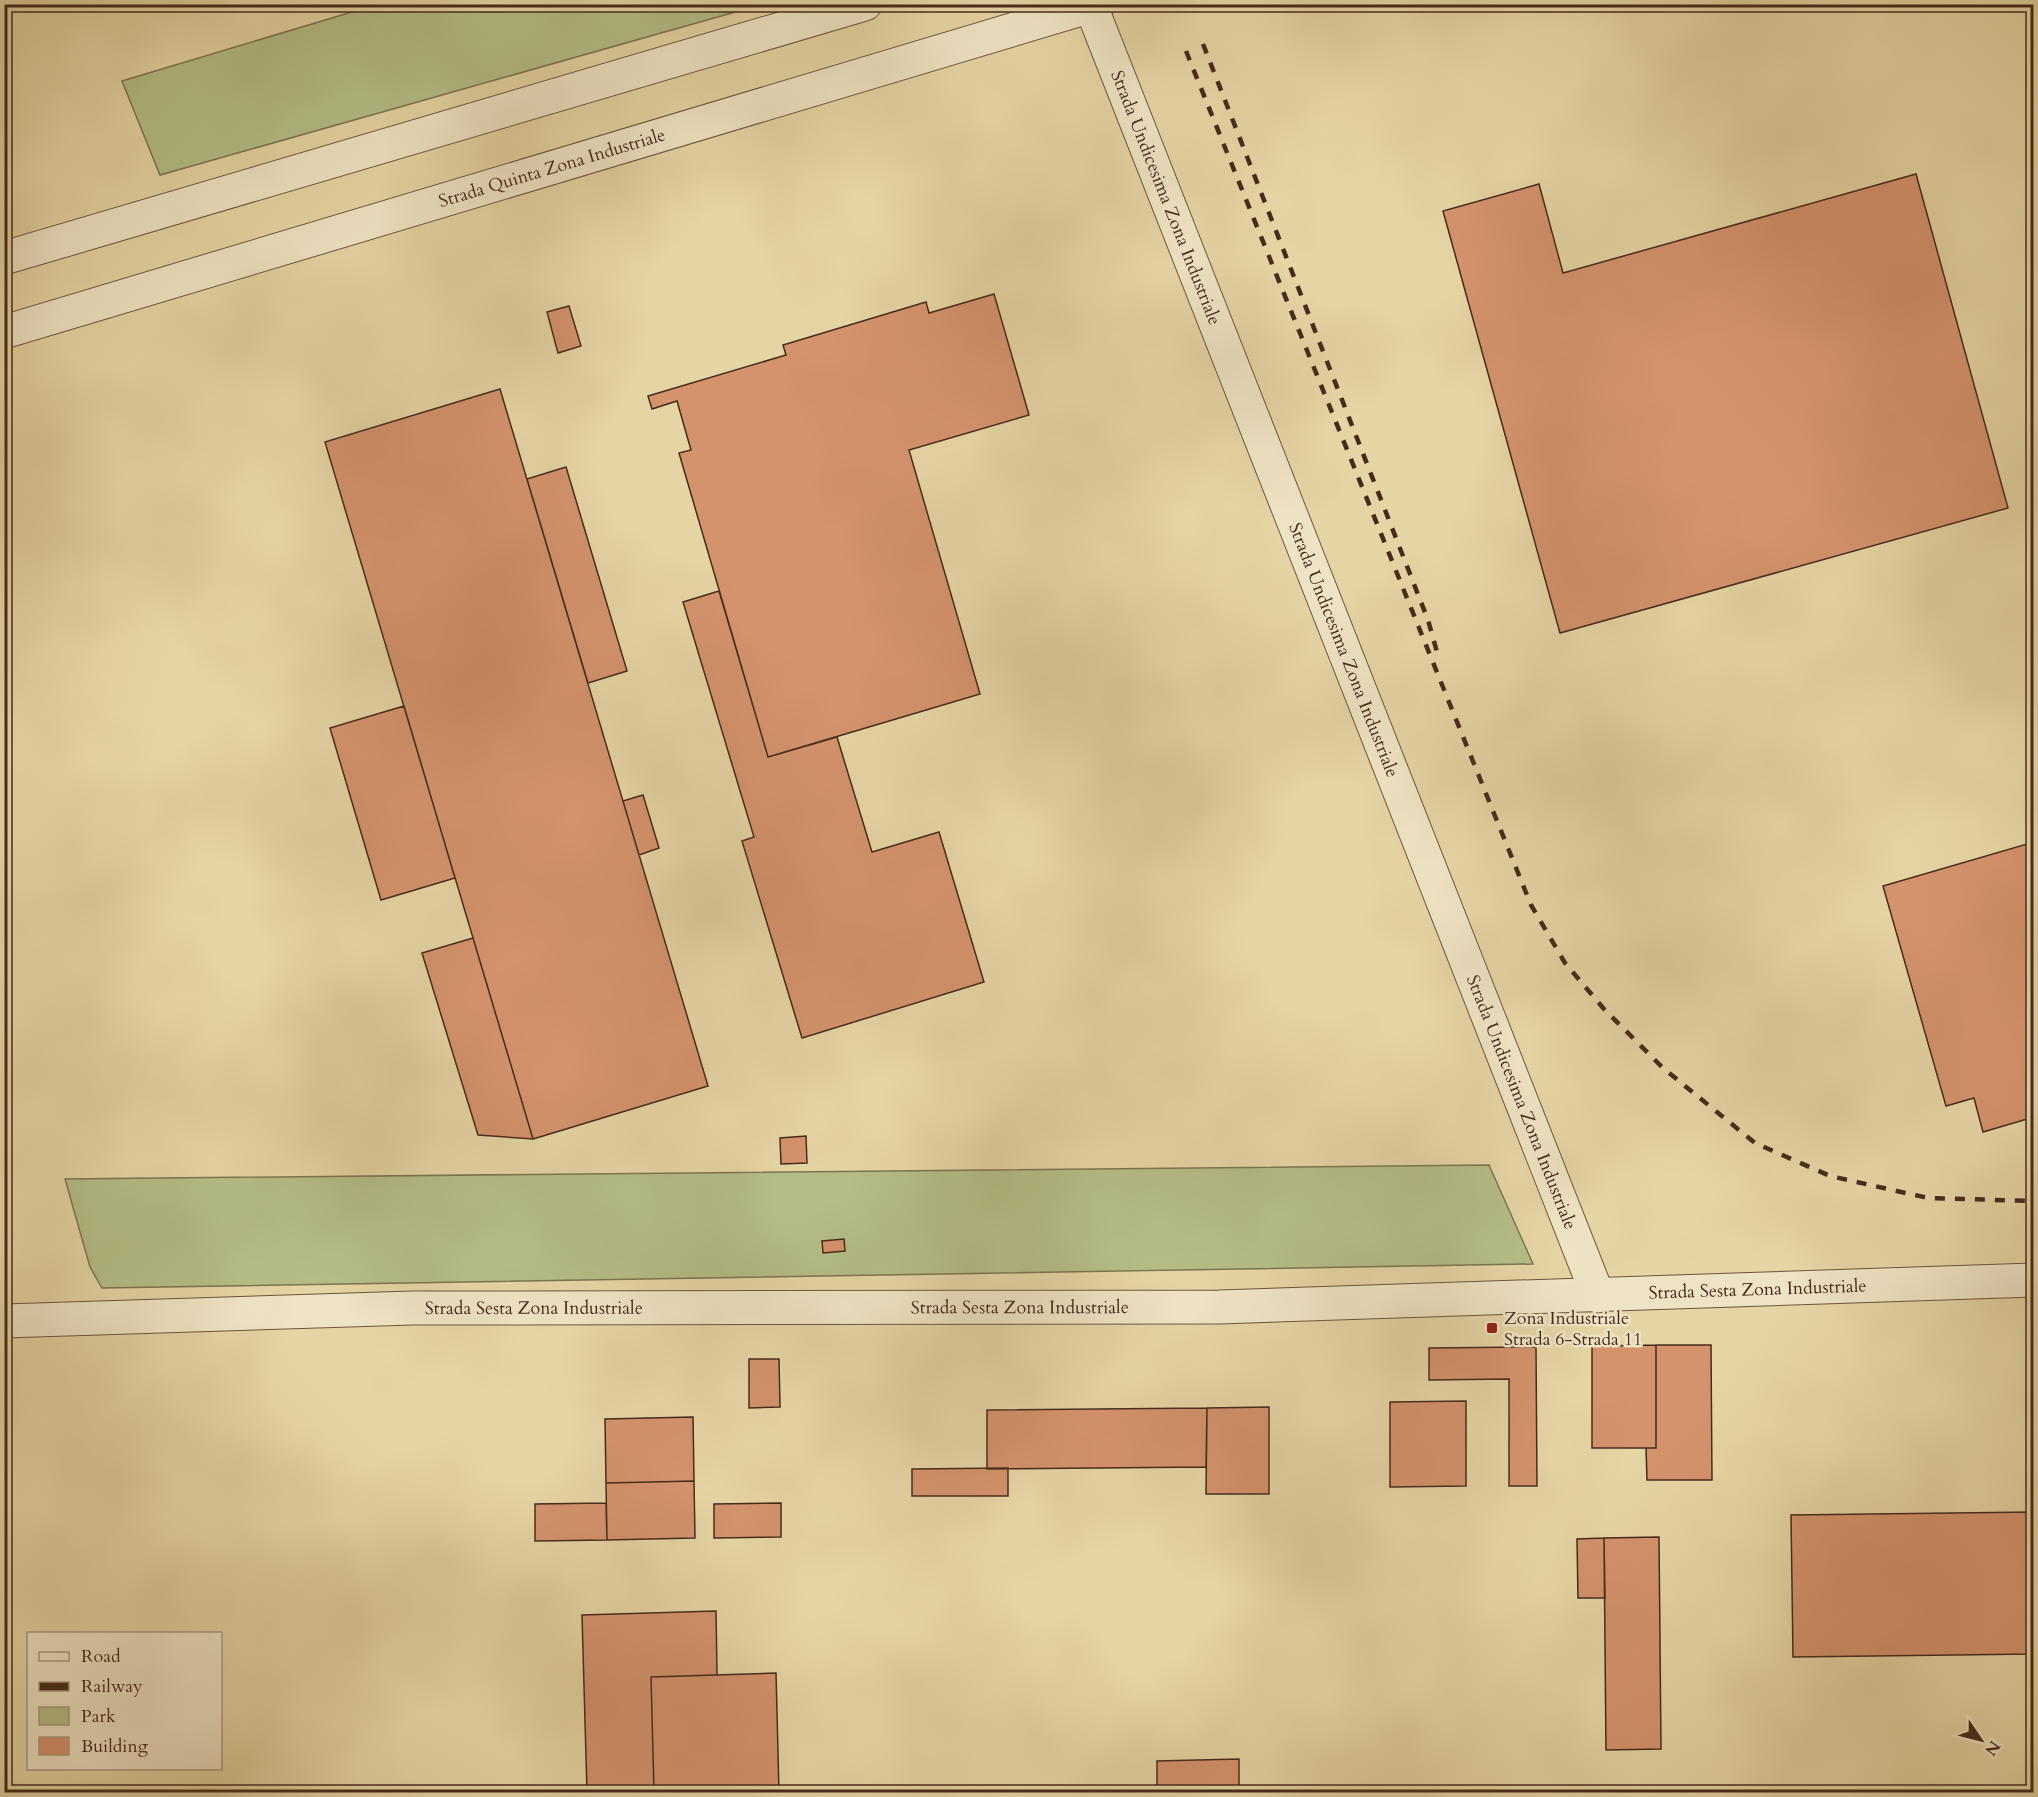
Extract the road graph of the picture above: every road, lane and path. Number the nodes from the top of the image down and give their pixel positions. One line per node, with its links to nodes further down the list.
1 (865, 4): 3 (street)
2 (1093, 5): 4 (street, Strada Quinta Zona Industriale); 6 (street, Strada Undicesima Zona Industriale)
3 (4, 258)
4 (4, 332)
5 (2034, 1280): 6 (street, Strada Sesta Zona Industriale)
6 (1598, 1296): 7 (street, Strada Sesta Zona Industriale)
7 (4, 1321)

